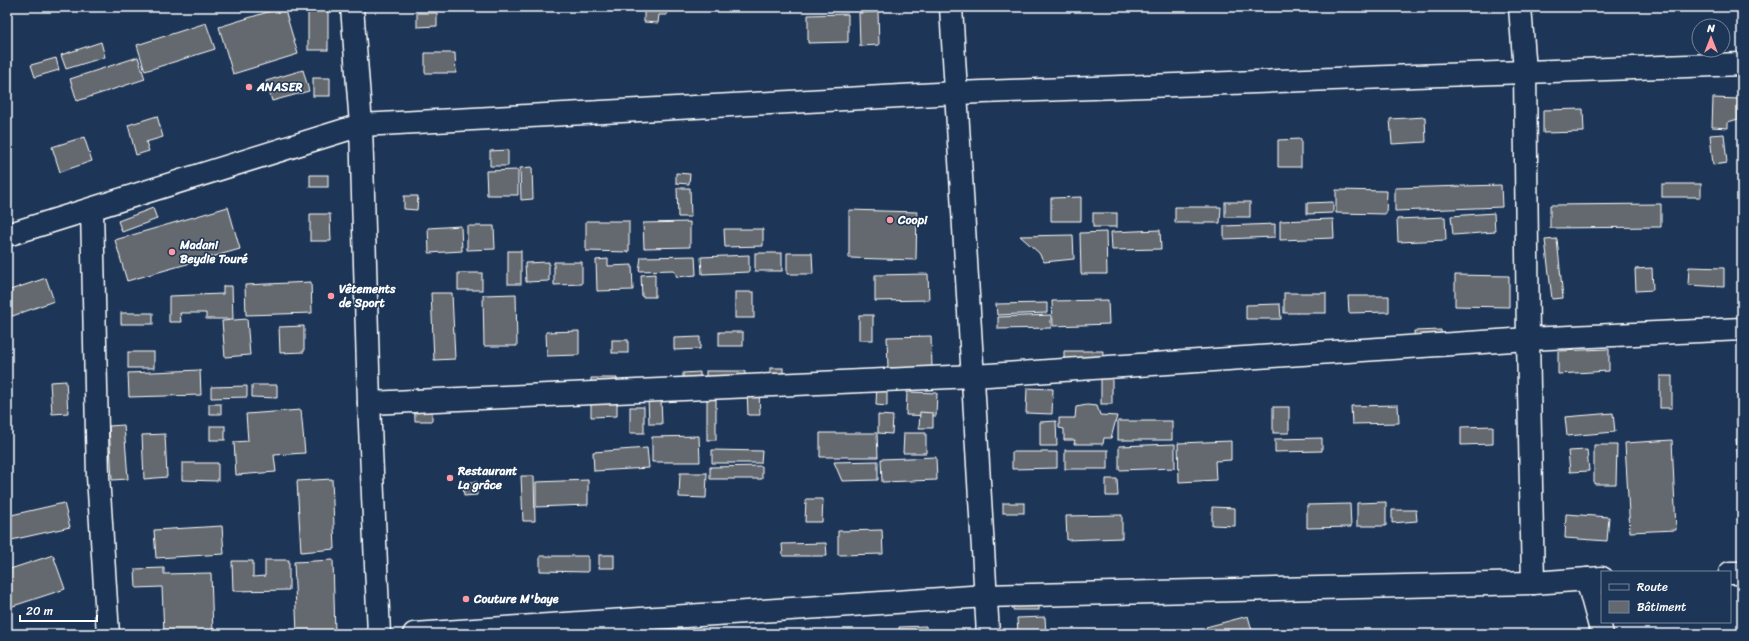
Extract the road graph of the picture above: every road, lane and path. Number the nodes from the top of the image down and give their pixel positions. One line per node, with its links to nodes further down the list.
1 (352, 7): 7 (street)
2 (951, 7): 6 (street)
3 (1520, 7): 5 (street)
4 (1742, 64): 5 (street)
5 (1525, 71): 6 (street); 11 (street)
6 (956, 93): 7 (street); 12 (street)
7 (361, 125): 8 (street); 13 (street)
8 (92, 209): 9 (street); 19 (street)
9 (9, 229)
10 (1742, 330): 11 (street)
11 (1528, 339): 12 (street); 17 (street)
12 (973, 376): 13 (street); 18 (street)
13 (369, 403): 20 (street)
14 (1731, 573): 15 (street)
15 (1742, 573)
16 (1594, 578): 17 (street); 23 (street)
17 (1534, 583): 18 (street)
18 (986, 596): 21 (street); 22 (street)
19 (108, 634)
20 (379, 634)
21 (414, 634)
22 (988, 634)
23 (1602, 634)

